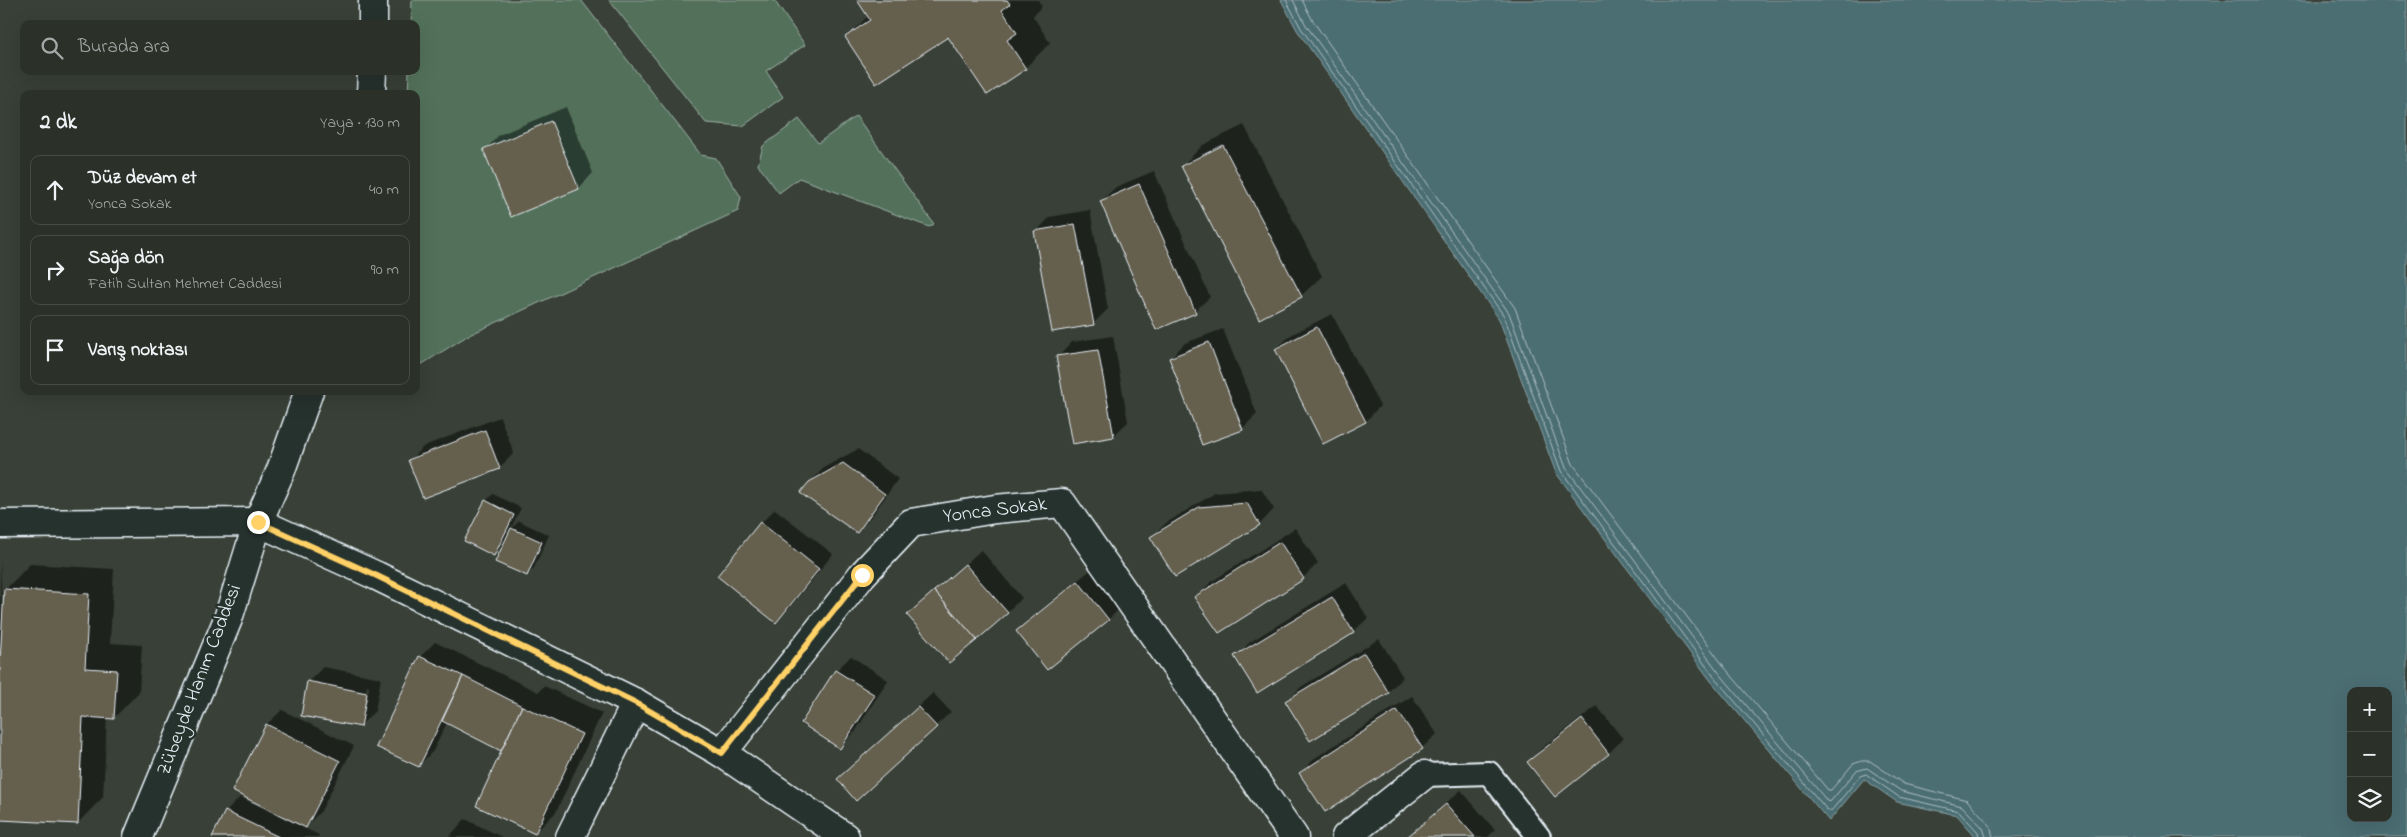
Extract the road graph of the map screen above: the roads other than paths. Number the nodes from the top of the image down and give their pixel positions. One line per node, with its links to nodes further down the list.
1 (373, 0): 2 (street)
2 (373, 20)
3 (372, 75): 4 (street)
4 (371, 90)
5 (308, 395): 6 (street, Zübeyde Hanım Caddesi)
6 (258, 522): 7 (street); 8 (street); 11 (street, Zübeyde Hanım Caddesi)
7 (0, 524)
8 (636, 703): 9 (street); 12 (street)
9 (722, 753): 13 (street); 14 (street, Yonca Sokak)
10 (1424, 775): 15 (street); 16 (lane)
11 (138, 837)
12 (570, 837)
13 (845, 837)
14 (1294, 837)
15 (1346, 837)
16 (1539, 837)

